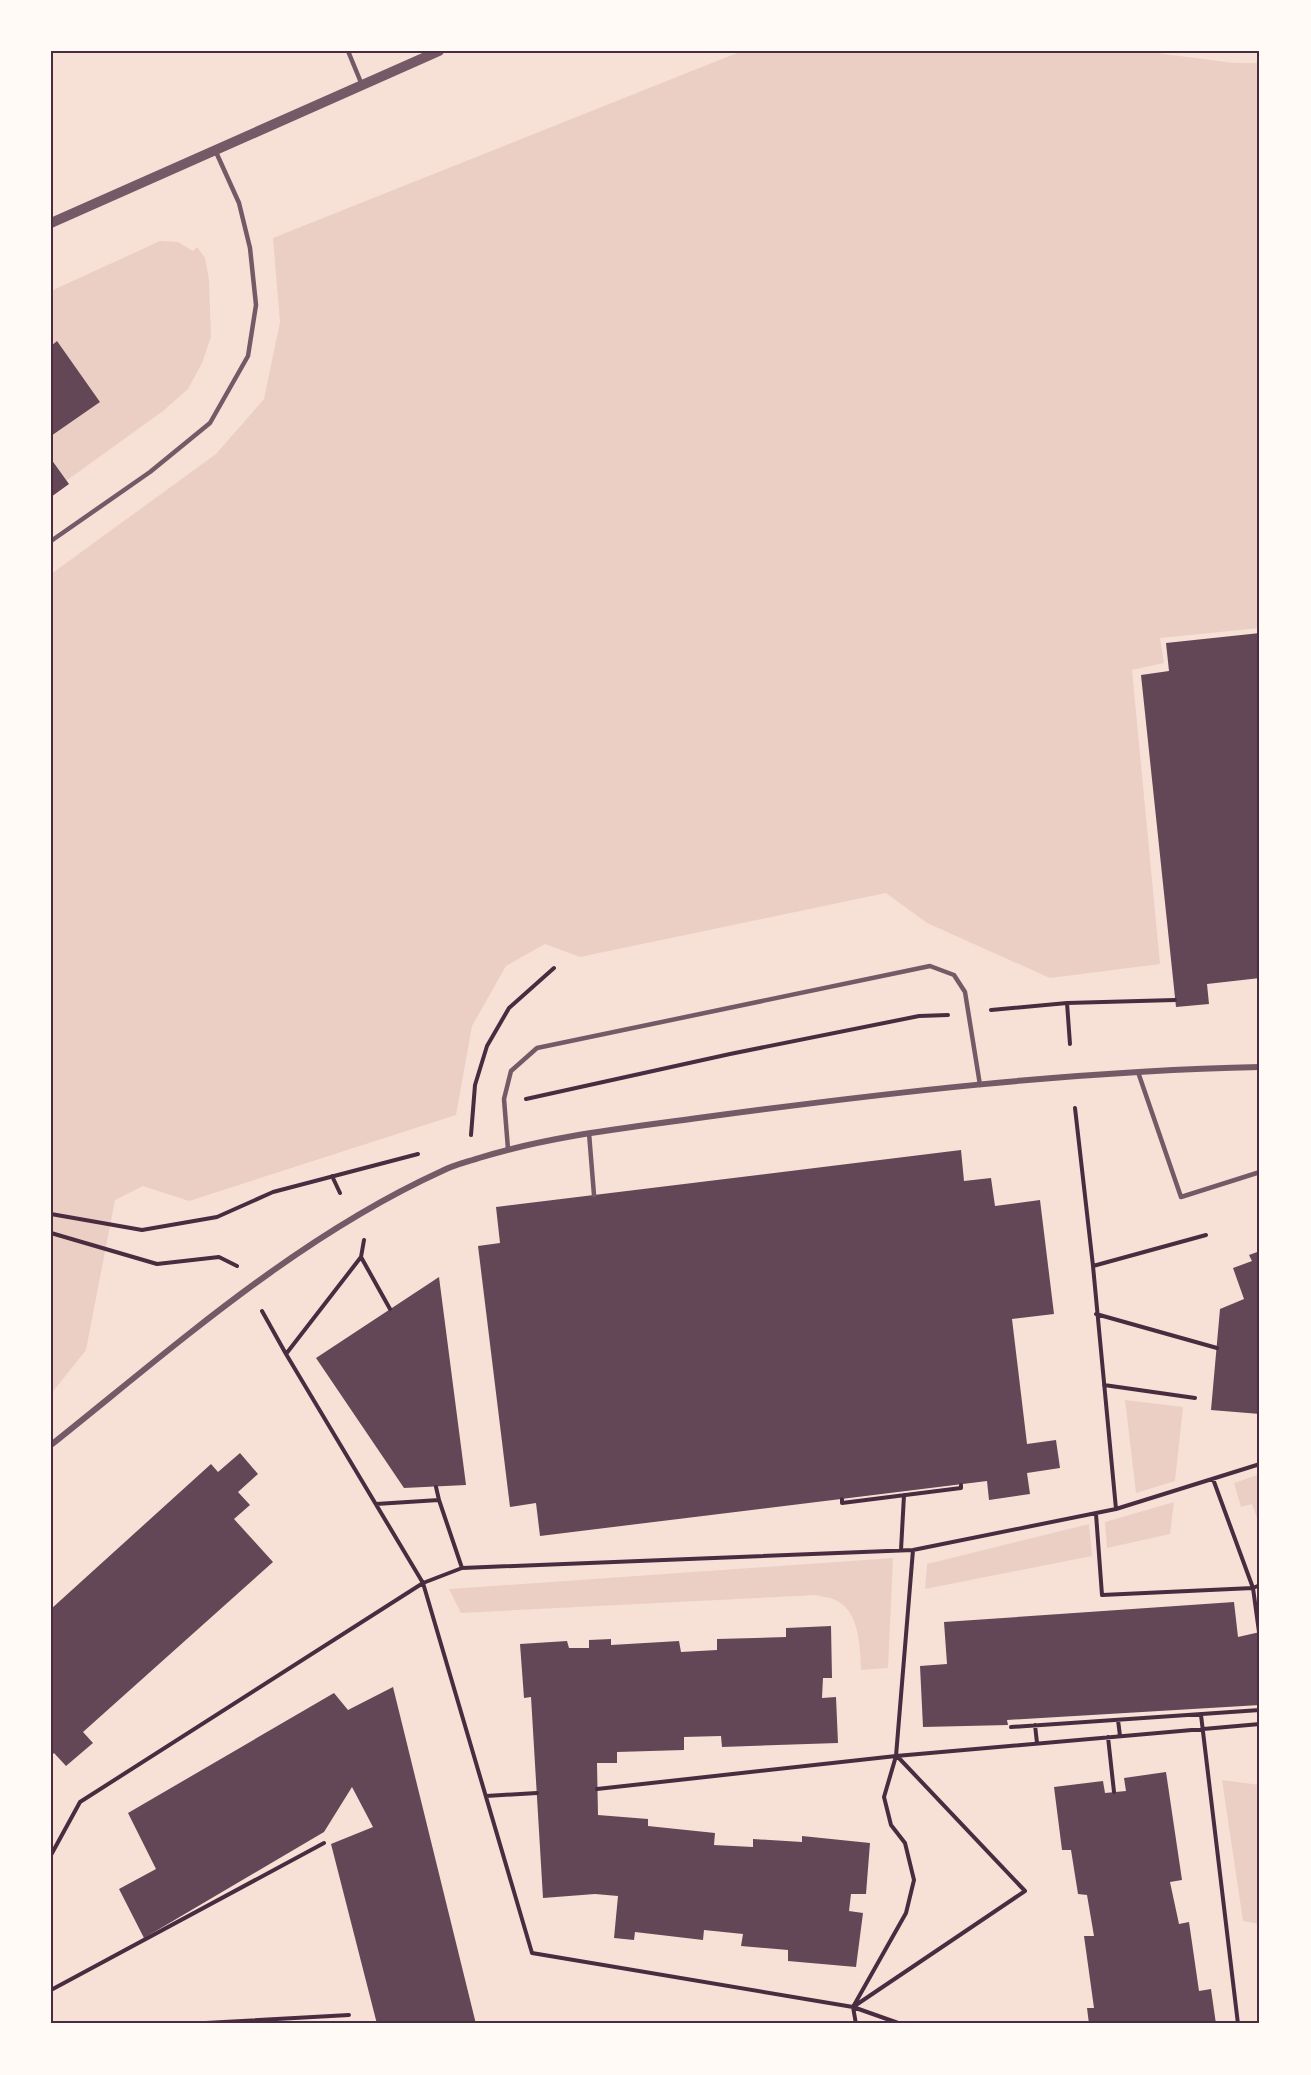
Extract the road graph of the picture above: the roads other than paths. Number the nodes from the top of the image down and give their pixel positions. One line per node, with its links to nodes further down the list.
1 (348, 51): 3 (lane)
2 (439, 51): 3 (street)
3 (362, 85): 4 (street)
4 (216, 151): 5 (street); 6 (lane)
5 (51, 223)
6 (51, 541)
7 (1260, 1066): 8 (street)
8 (1138, 1072): 9 (street); 12 (lane)
9 (980, 1085): 10 (street); 11 (lane)
10 (589, 1133): 11 (street); 13 (lane)
11 (508, 1149): 14 (street)
12 (1260, 1172)
13 (594, 1195)
14 (51, 1445)

